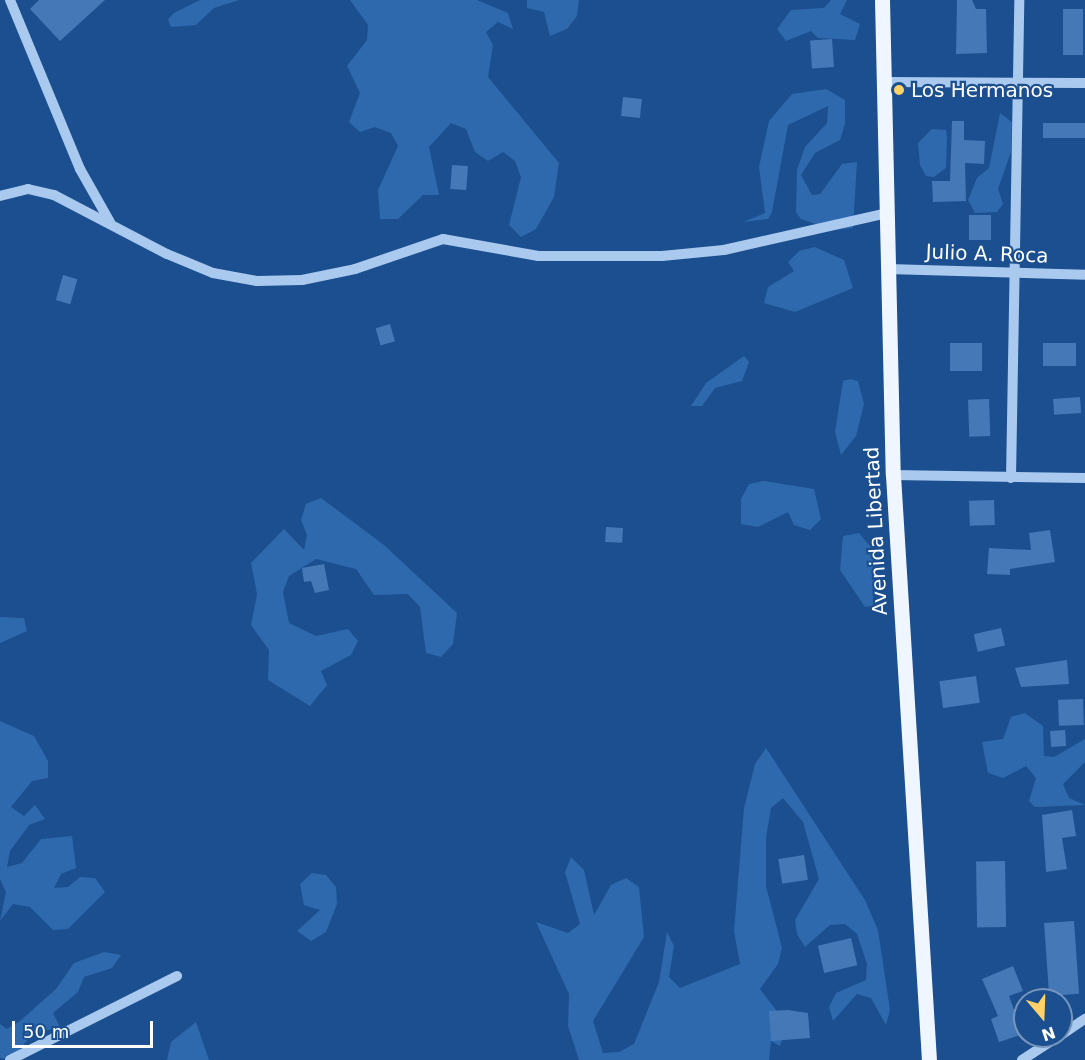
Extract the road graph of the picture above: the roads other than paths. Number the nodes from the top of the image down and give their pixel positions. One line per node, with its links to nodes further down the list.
1 (10, 0): 9 (street)
2 (882, 0): 4 (main road, Avenida Libertad)
3 (1019, 0): 5 (street)
4 (884, 81): 5 (street); 8 (main road, Avenida Libertad)
5 (1018, 83): 6 (street); 11 (street)
6 (1085, 83)
7 (0, 196): 9 (street)
8 (887, 213): 9 (street); 10 (main road, Avenida Libertad)
9 (110, 223)
10 (888, 269): 11 (street, Julio A. Roca); 13 (main road, Avenida Libertad)
11 (1016, 273): 12 (street, Julio A. Roca); 14 (street)
12 (1085, 275)
13 (893, 476): 14 (street); 19 (main road, Avenida Libertad)
14 (1011, 478): 15 (street)
15 (1085, 478)
16 (177, 976): 18 (street)
17 (1040, 1048): 20 (street)
18 (10, 1060)
19 (929, 1060)
20 (1022, 1060)

